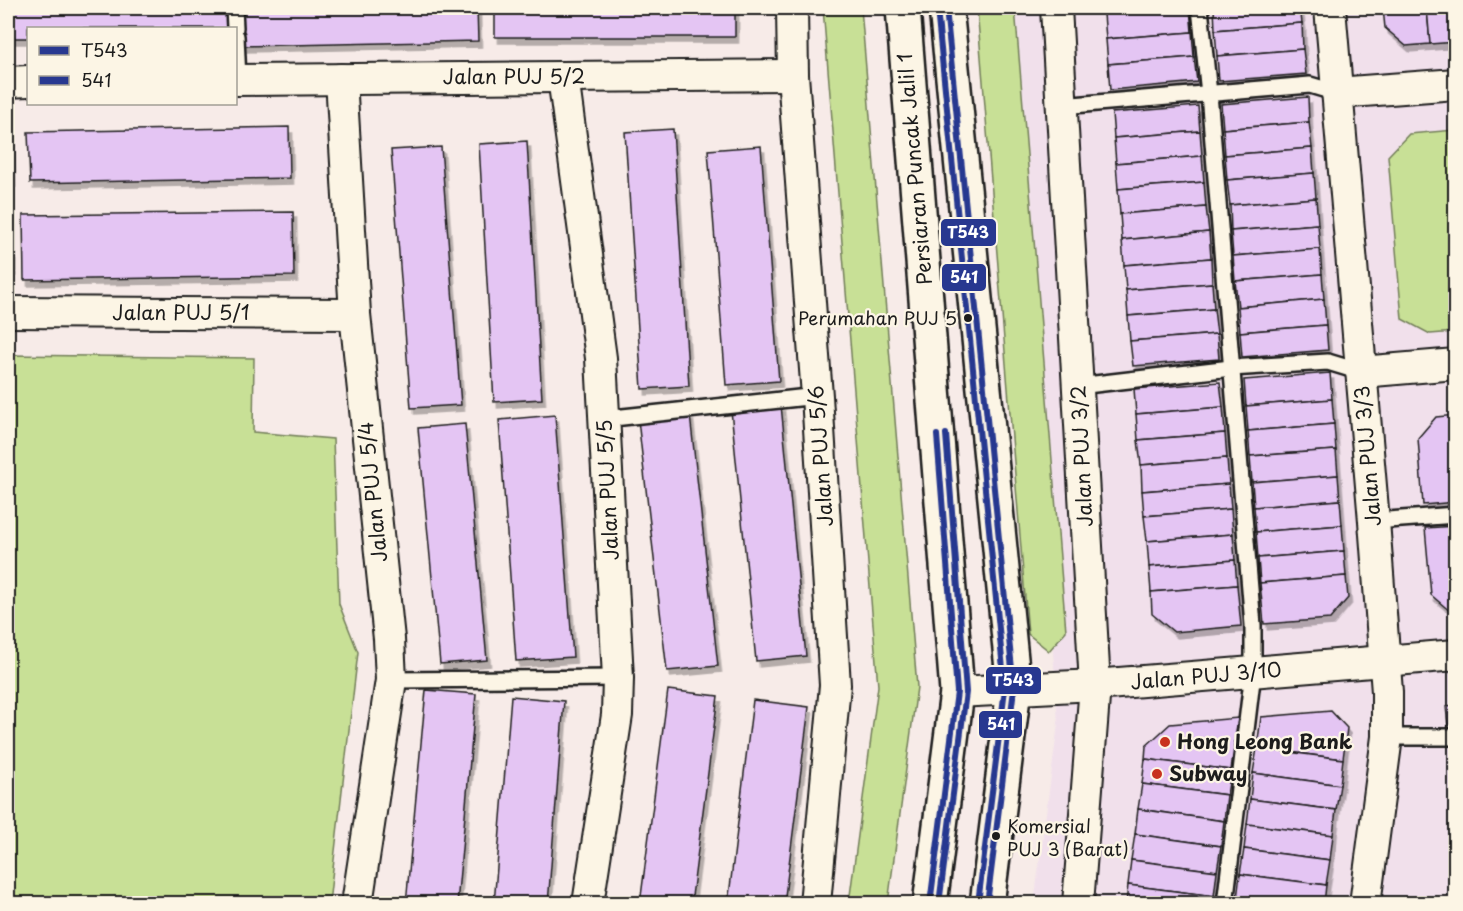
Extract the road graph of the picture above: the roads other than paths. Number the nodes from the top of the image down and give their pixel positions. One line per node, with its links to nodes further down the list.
1 (234, 8): 8 (lane)
2 (792, 8): 9 (street, Jalan PUJ 5/6)
3 (903, 8): 36 (main road, Persiaran Puncak Jalil 1)
4 (946, 8): 35 (main road)
5 (1056, 8): 18 (street, Jalan PUJ 3/2)
6 (1200, 8): 17 (lane)
7 (1330, 8): 16 (street, Jalan PUJ 3/3)
8 (235, 27)
9 (793, 75): 10 (street, Jalan PUJ 5/2); 25 (street, Jalan PUJ 5/6)
10 (563, 77): 11 (street, Jalan PUJ 5/2); 26 (street, Jalan PUJ 5/5)
11 (341, 79): 12 (street, Jalan PUJ 5/2); 20 (street, Jalan PUJ 5/4)
12 (237, 80)
13 (27, 81): 14 (street)
14 (8, 82)
15 (1455, 84): 16 (street)
16 (1337, 93): 17 (lane); 23 (street, Jalan PUJ 3/3)
17 (1209, 94): 18 (lane); 22 (lane)
18 (1062, 106): 24 (street, Jalan PUJ 3/2)
19 (8, 312): 20 (street, Jalan PUJ 5/1)
20 (355, 314): 33 (street, Jalan PUJ 5/4)
21 (1455, 364): 23 (street)
22 (1231, 368): 23 (lane); 24 (lane); 31 (lane)
23 (1361, 372): 28 (street, Jalan PUJ 3/3)
24 (1078, 386): 34 (street, Jalan PUJ 3/2)
25 (817, 396): 26 (lane); 41 (street, Jalan PUJ 5/6)
26 (604, 419): 32 (street, Jalan PUJ 5/5)
27 (1455, 515): 28 (lane)
28 (1374, 522): 30 (street, Jalan PUJ 3/3)
29 (1455, 655): 30 (street, Jalan PUJ 3/10)
30 (1385, 660): 31 (street, Jalan PUJ 3/10); 37 (street, Jalan PUJ 3/3)
31 (1254, 672): 34 (street, Jalan PUJ 3/10); 45 (lane)
32 (618, 678): 33 (lane); 40 (street, Jalan PUJ 5/5)
33 (391, 680): 39 (street, Jalan PUJ 5/4)
34 (1095, 685): 35 (street, Jalan PUJ 3/10); 44 (street, Jalan PUJ 3/2)
35 (1014, 689): 36 (street, Jalan PUJ 3/10); 43 (main road)
36 (957, 692): 42 (main road, Persiaran Puncak Jalil 1)
37 (1387, 737): 38 (lane); 46 (street, Jalan PUJ 3/3)
38 (1455, 737)
39 (357, 903)
40 (588, 903)
41 (815, 903)
42 (930, 903)
43 (987, 903)
44 (1078, 903)
45 (1225, 903)
46 (1365, 903)

